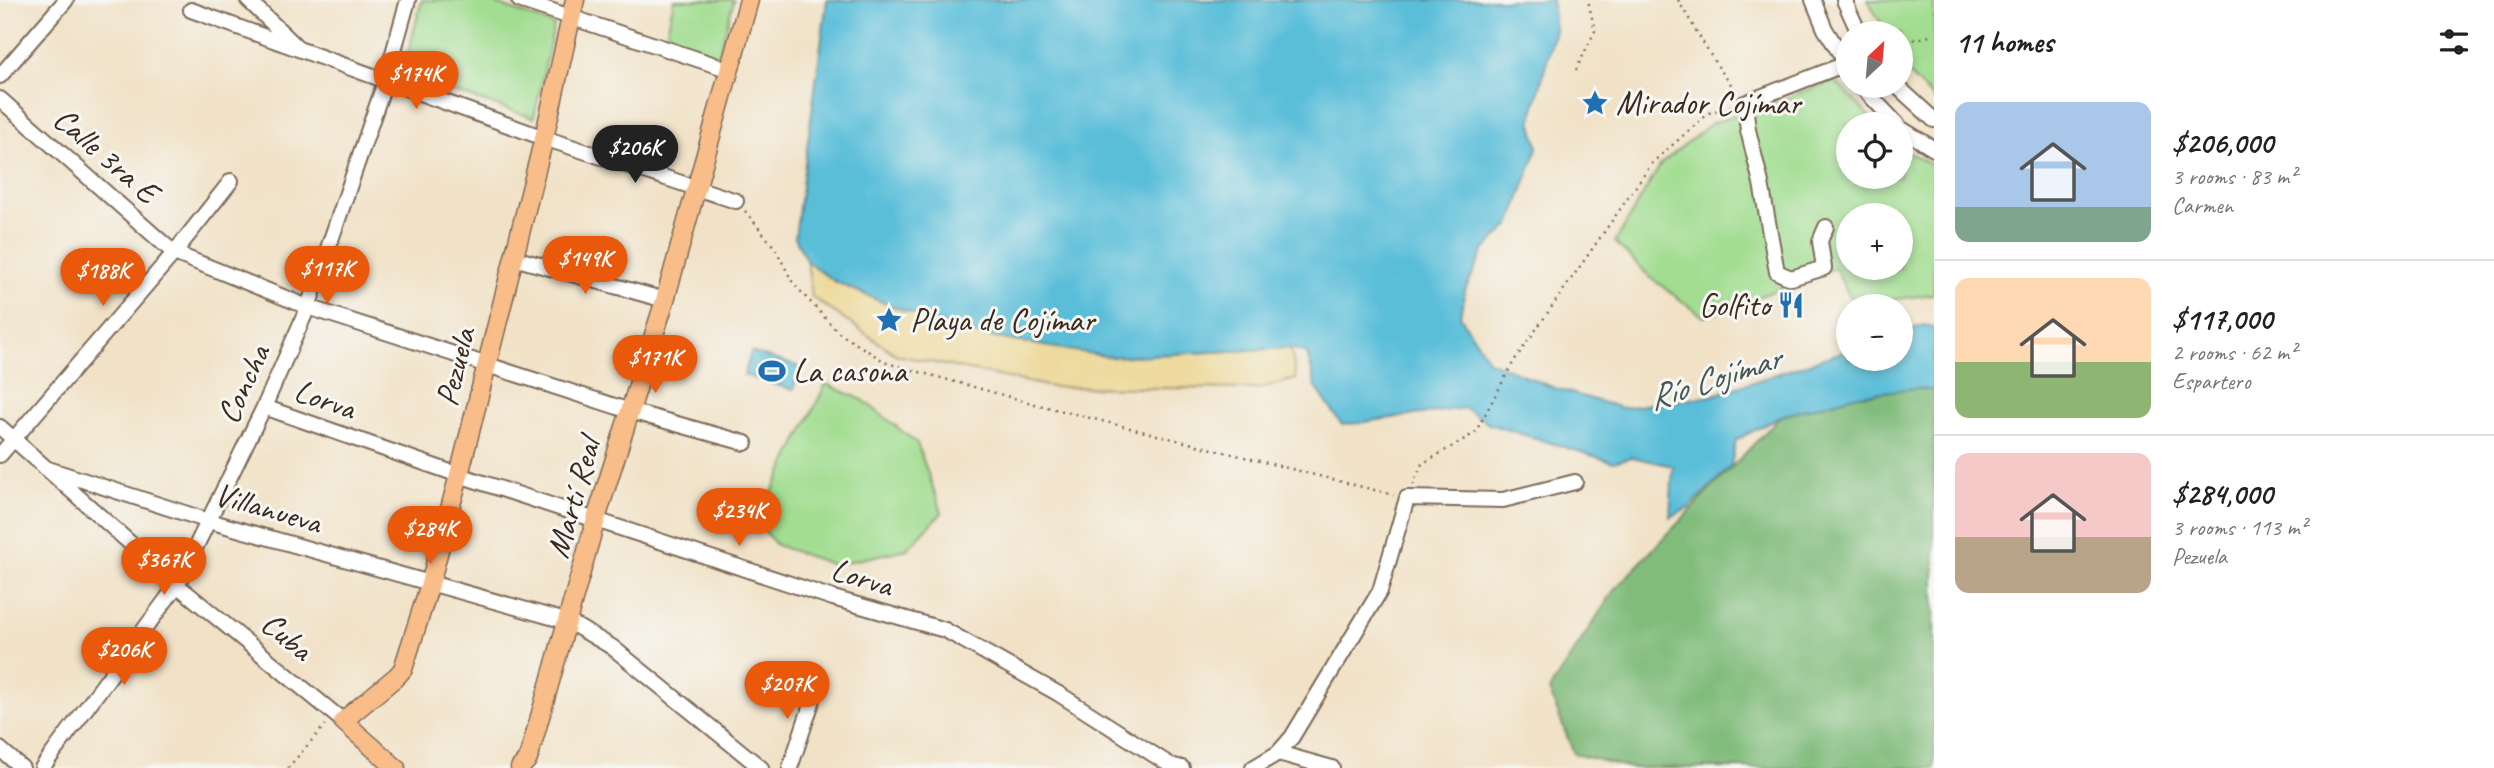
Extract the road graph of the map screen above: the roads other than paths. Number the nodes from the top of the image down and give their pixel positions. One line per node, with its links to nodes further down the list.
1 (66, 0): 16 (street)
2 (248, 0): 13 (street)
3 (408, 0): 17 (street, Concha)
4 (519, 0): 10 (street)
5 (575, 0): 10 (main road, Pezuela)
6 (749, 0): 15 (main road, Martí Real)
7 (1812, 0): 12 (street)
8 (1844, 0): 11 (street)
9 (191, 10): 13 (street)
10 (571, 18): 15 (street); 24 (main road, Pezuela)
11 (1854, 21)
12 (1836, 46)
13 (301, 50): 17 (street)
14 (1836, 68): 29 (street)
15 (730, 70): 27 (main road, Martí Real)
16 (0, 76)
17 (385, 82): 24 (street); 33 (street, Concha)
18 (1872, 98): 21 (street)
19 (1910, 98): 22 (street)
20 (0, 99): 30 (street, Calle 3ra E)
21 (1886, 112)
22 (1934, 120)
23 (1913, 135): 25 (street)
24 (544, 138): 27 (street); 31 (main road, Pezuela)
25 (1934, 149)
26 (230, 181): 30 (street)
27 (698, 187): 28 (street); 32 (main road, Martí Real)
28 (736, 201)
29 (1826, 228)
30 (174, 253): 33 (street, Calle 3ra E); 38 (street)
31 (514, 258): 32 (street); 34 (main road, Pezuela)
32 (665, 300): 36 (main road, Martí Real)
33 (308, 307): 34 (street, Calle 3ra E); 35 (street, Concha)
34 (485, 365): 36 (street, Calle 3ra E); 42 (main road, Pezuela)
35 (264, 407): 42 (street, Lorva); 45 (street, Concha)
36 (630, 411): 39 (street, Calle 3ra E); 44 (main road, Martí Real)
37 (0, 427): 38 (street, Cuba)
38 (13, 439): 40 (street); 41 (street, Cuba)
39 (746, 443)
40 (0, 454)
41 (45, 468): 45 (street, Villanueva); 46 (street, Cuba)
42 (459, 475): 44 (street, Lorva); 47 (main road, Pezuela)
43 (1575, 482): 52 (street)
44 (596, 519): 48 (main road, Martí Real); 59 (street, Lorva)
45 (209, 521): 46 (street, Concha); 47 (street, Villanueva)
46 (177, 584): 50 (street, Cuba); 54 (street, Concha)
47 (430, 584): 48 (street, Villanueva); 50 (main road, Pezuela)
48 (569, 622): 56 (main road, Martí Real); 57 (street, Villanueva)
49 (818, 684): 58 (street)
50 (338, 718): 55 (main road, Cuba)
51 (0, 749): 53 (street)
52 (1278, 753): 60 (street); 61 (street)
53 (22, 768)
54 (42, 768)
55 (396, 768)
56 (520, 768)
57 (761, 768)
58 (790, 768)
59 (1182, 768)
60 (1253, 768)
61 (1332, 768)

